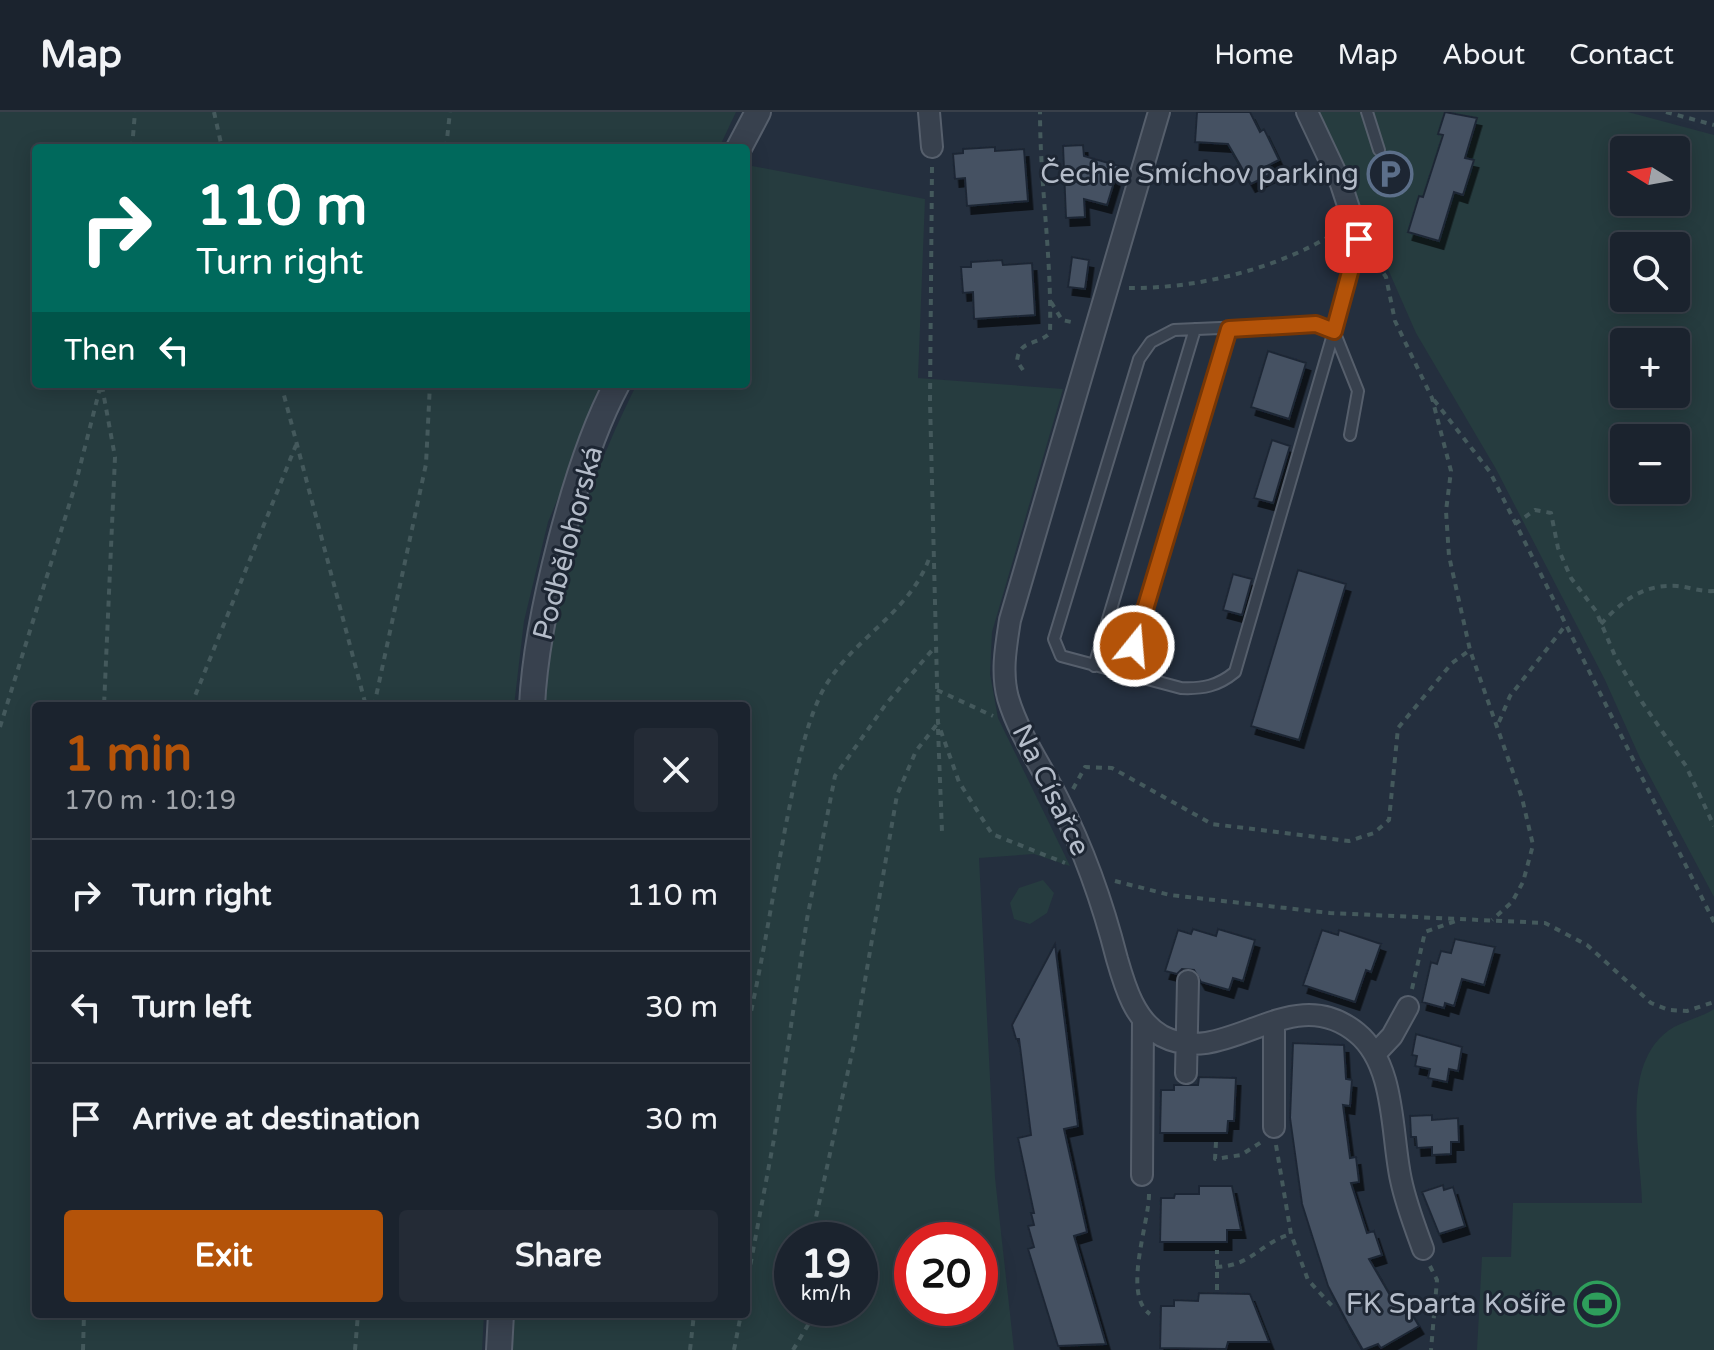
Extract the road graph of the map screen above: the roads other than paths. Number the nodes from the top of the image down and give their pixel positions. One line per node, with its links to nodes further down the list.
1 (758, 112): 6 (street)
2 (929, 112): 7 (street)
3 (1159, 112): 20 (street, Na Císařce)
4 (1307, 112): 9 (street)
5 (1367, 112): 8 (lane)
6 (741, 144)
7 (932, 147)
8 (1379, 150)
9 (1359, 239): 12 (lane)
10 (1195, 329): 11 (lane); 15 (lane); 15 (lane)
11 (1229, 329): 12 (lane); 16 (lane)
12 (1334, 331): 14 (lane); 16 (lane)
13 (615, 388): 17 (street, Podbělohorská)
14 (1350, 435)
15 (1094, 666): 16 (lane)
16 (1125, 675)
17 (533, 702)
18 (1188, 981): 22 (street)
19 (1408, 1007): 23 (street)
20 (1143, 1020): 22 (street); 26 (street)
21 (1274, 1022): 22 (street); 23 (street); 25 (street)
22 (1186, 1044): 24 (street)
23 (1376, 1053): 27 (street)
24 (1186, 1073)
25 (1274, 1127)
26 (1142, 1175)
27 (1423, 1249)
28 (501, 1318): 29 (street)
29 (499, 1350)

